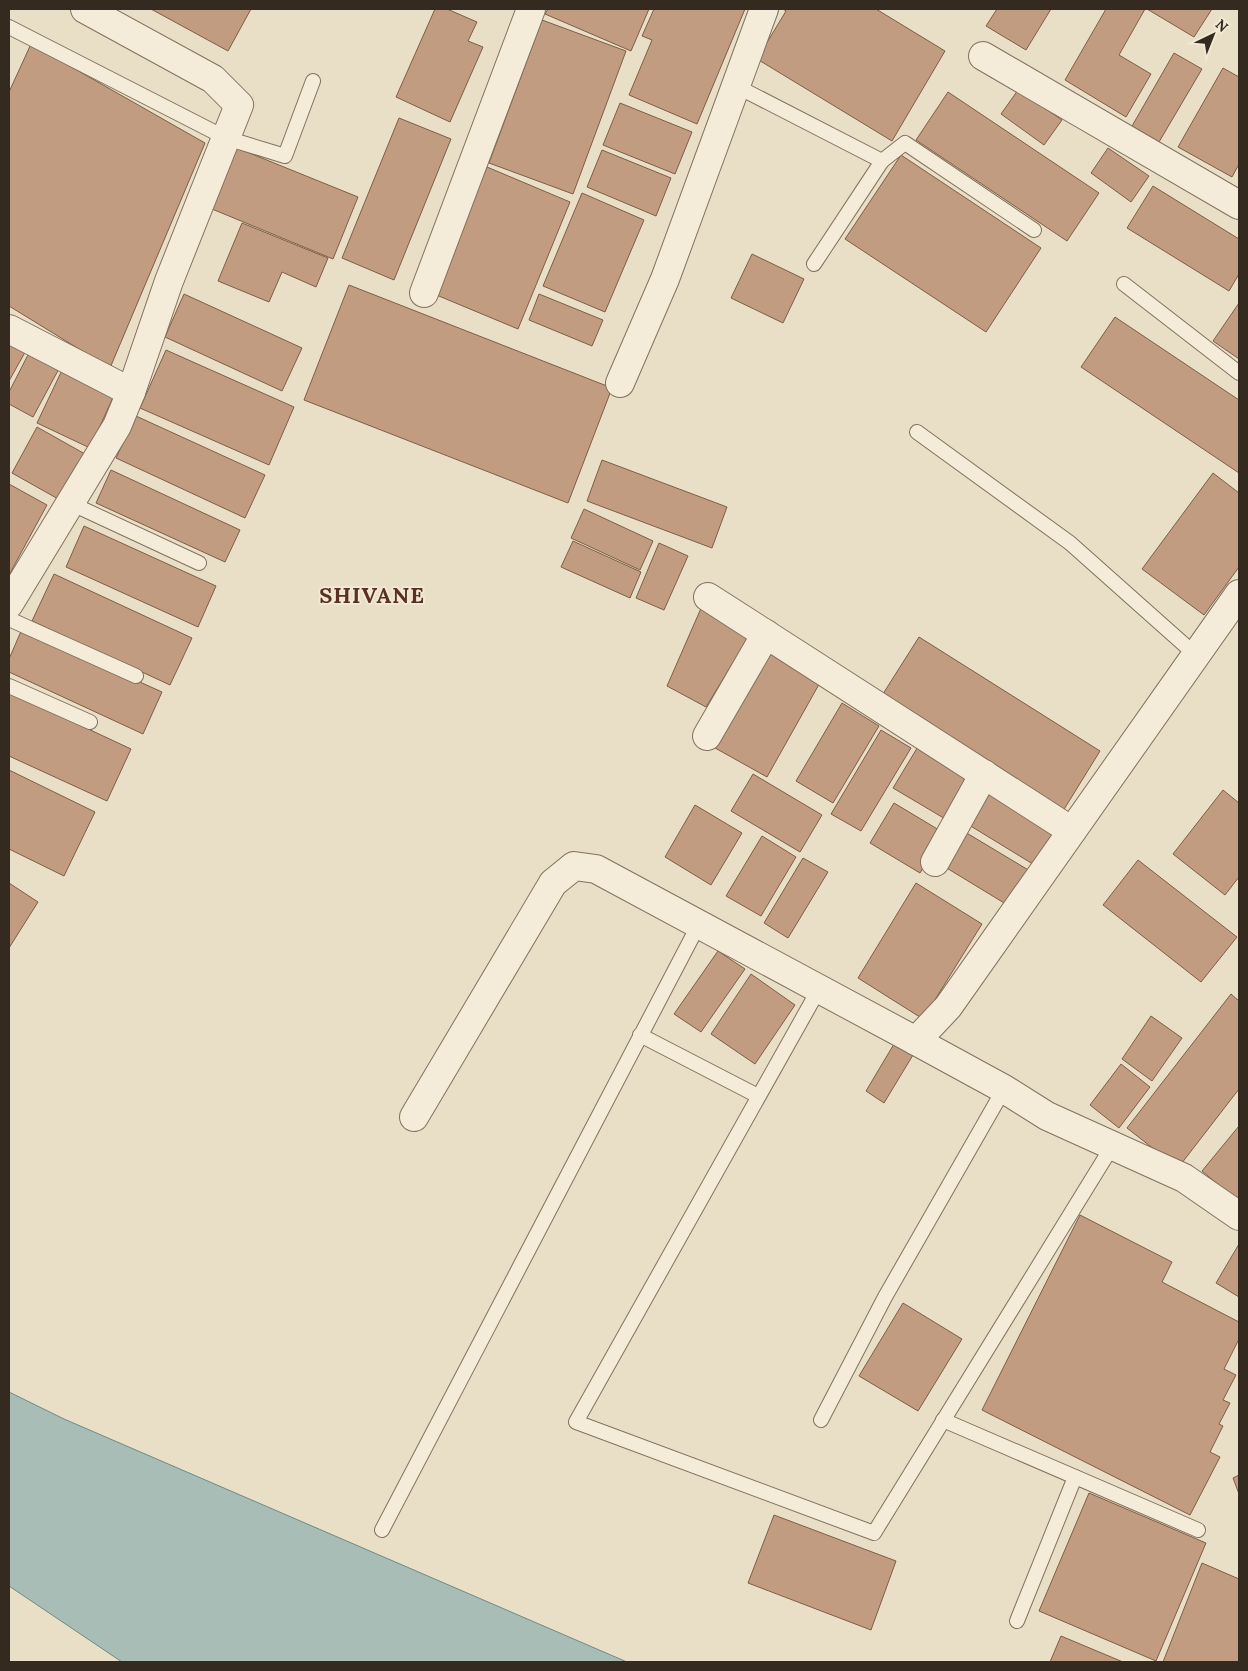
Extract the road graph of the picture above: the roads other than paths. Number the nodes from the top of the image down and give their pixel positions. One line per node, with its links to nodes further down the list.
1 (85, 9): 8 (street)
2 (531, 9): 14 (street)
3 (764, 9): 7 (street)
4 (9, 27): 8 (lane)
5 (983, 56): 10 (street)
6 (313, 80): 8 (lane)
7 (736, 86): 9 (lane); 17 (street)
8 (226, 138): 18 (street)
9 (882, 161): 11 (lane); 12 (lane)
10 (1239, 205)
11 (1034, 230)
12 (814, 264)
13 (1124, 284): 16 (lane)
14 (424, 293)
15 (9, 329): 18 (street)
16 (1239, 373)
17 (620, 382)
18 (131, 392): 20 (street)
19 (917, 432): 27 (lane)
20 (70, 503): 21 (lane); 24 (street)
21 (199, 563)
22 (1239, 594): 27 (street)
23 (708, 597): 26 (street)
24 (9, 604)
25 (9, 618): 28 (lane)
26 (766, 634): 31 (street); 32 (street)
27 (1197, 656): 33 (street)
28 (136, 676)
29 (9, 686): 30 (lane)
30 (90, 722)
31 (707, 736)
32 (984, 774): 33 (street); 34 (street)
33 (1072, 831): 38 (street)
34 (935, 862)
35 (698, 924): 36 (street); 37 (lane); 41 (street)
36 (819, 989): 38 (street); 40 (lane)
37 (640, 1035): 40 (lane); 47 (lane)
38 (916, 1041): 39 (street)
39 (1004, 1089): 42 (street); 44 (lane)
40 (758, 1096): 45 (lane)
41 (414, 1117)
42 (1112, 1146): 43 (street); 45 (lane)
43 (1239, 1216)
44 (821, 1420)
45 (943, 1420): 46 (lane)
46 (1075, 1477): 48 (lane); 49 (lane)
47 (382, 1530)
48 (1198, 1530)
49 (1017, 1621)

